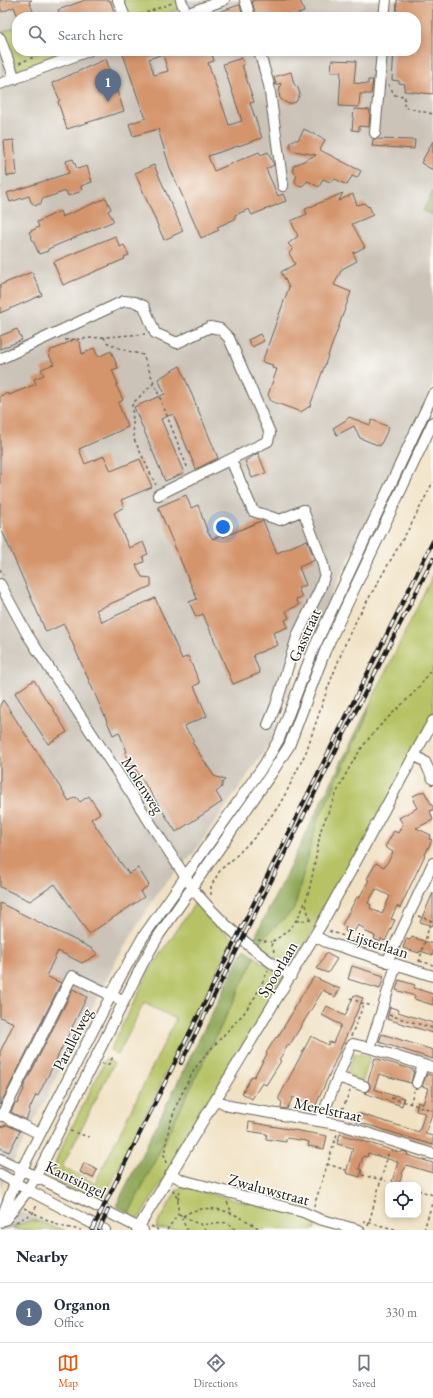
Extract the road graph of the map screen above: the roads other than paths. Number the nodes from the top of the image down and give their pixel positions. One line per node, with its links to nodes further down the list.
1 (118, 0): 6 (street)
2 (224, 0): 8 (street)
3 (246, 0): 9 (street)
4 (386, 0): 10 (street)
5 (176, 1): 7 (street)
6 (122, 12)
7 (180, 12)
8 (192, 12)
9 (249, 12)
10 (385, 12)
11 (0, 38): 15 (street)
12 (75, 56): 15 (street)
13 (260, 56): 18 (street)
14 (382, 56): 17 (street)
15 (15, 79): 16 (street)
16 (0, 84)
17 (375, 133)
18 (283, 186)
19 (0, 359): 22 (street)
20 (433, 394): 30 (street, Gasstraat)
21 (433, 422): 31 (street, Gasstraat)
22 (231, 460): 23 (street); 26 (street)
23 (159, 494)
24 (0, 584): 30 (street, Molenweg)
25 (433, 721): 27 (street, Spoorlaan)
26 (268, 725)
27 (415, 755): 28 (street); 32 (street, Spoorlaan)
28 (433, 779)
29 (433, 863): 33 (street)
30 (184, 877): 31 (street, Molenweg); 36 (street, Parallelweg)
31 (191, 887): 34 (street, Molenweg); 37 (street, Parallelweg)
32 (315, 936): 33 (street, Lijsterlaan); 34 (street, Spoorlaan)
33 (391, 964): 35 (street, Lijsterlaan); 38 (street)
34 (291, 976): 43 (street, Spoorlaan)
35 (433, 976)
36 (112, 995): 37 (street); 44 (street); 46 (street, Parallelweg)
37 (124, 1001): 51 (street, Parallelweg)
38 (370, 1048): 39 (street); 40 (street)
39 (428, 1066): 41 (street)
40 (338, 1077): 42 (street); 45 (street)
41 (417, 1083)
42 (364, 1086)
43 (216, 1099): 45 (street, Merelstraat); 52 (street, Spoorlaan)
44 (1, 1116): 46 (street)
45 (320, 1121): 47 (street, Merelstraat)
46 (40, 1134): 49 (street, Parallelweg)
47 (433, 1154)
48 (0, 1159): 49 (street, Kantsingel)
49 (22, 1169): 51 (street, Kantsingel); 53 (street, Parallelweg)
50 (0, 1174): 53 (street, Kantsingel)
51 (36, 1176): 54 (street, Parallelweg); 57 (street, Kantsingel)
52 (170, 1176): 57 (street, Spoorlaan); 59 (street, Zwaluwstraat)
53 (15, 1183): 54 (street, Kantsingel); 55 (street, Parallelweg)
54 (28, 1190): 56 (street, Parallelweg); 58 (street, Kantsingel)
55 (0, 1222)
56 (0, 1226)
57 (140, 1229)
58 (105, 1230)
59 (359, 1230)

